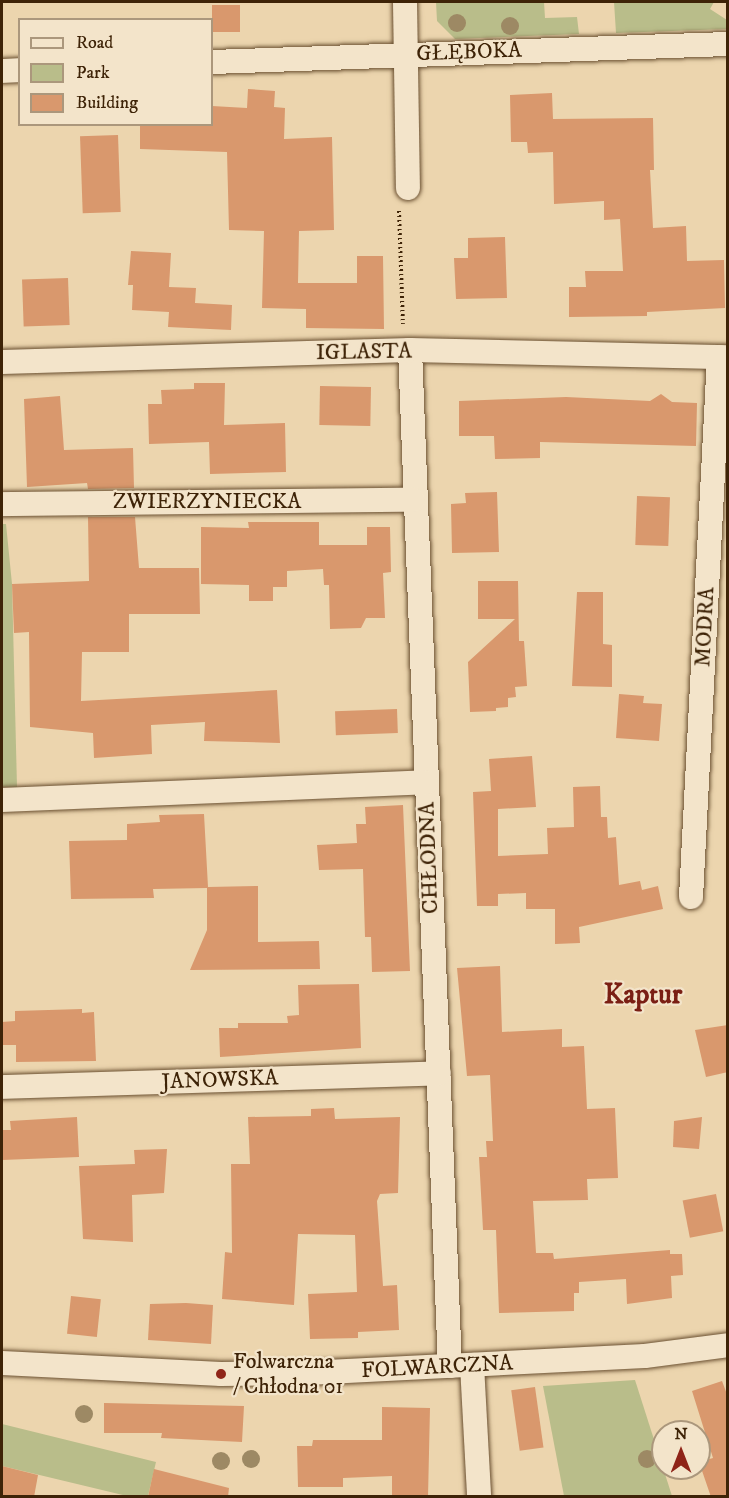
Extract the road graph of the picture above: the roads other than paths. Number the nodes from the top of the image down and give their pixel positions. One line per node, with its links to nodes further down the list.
1 (405, 2): 3 (street)
2 (728, 44): 3 (street, GŁĘBOKA)
3 (406, 54): 4 (street, GŁĘBOKA); 7 (street)
4 (213, 62)
5 (18, 70): 6 (street)
6 (2, 71)
7 (408, 188)
8 (410, 350): 9 (street, IGLASTA); 10 (street, IGLASTA); 11 (street, CHŁODNA)
9 (723, 357): 15 (street, MODRA)
10 (2, 362)
11 (413, 500): 12 (street, ZWIERZYNIECKA); 13 (street, CHŁODNA)
12 (2, 504)
13 (426, 783): 14 (street); 16 (street, CHŁODNA)
14 (2, 800)
15 (691, 897)
16 (439, 1073): 17 (street, JANOWSKA); 20 (street, CHŁODNA)
17 (2, 1087)
18 (728, 1345): 20 (street, FOLWARCZNA)
19 (2, 1362): 20 (street, FOLWARCZNA)
20 (461, 1365): 21 (street, CHŁODNA)
21 (479, 1497)

